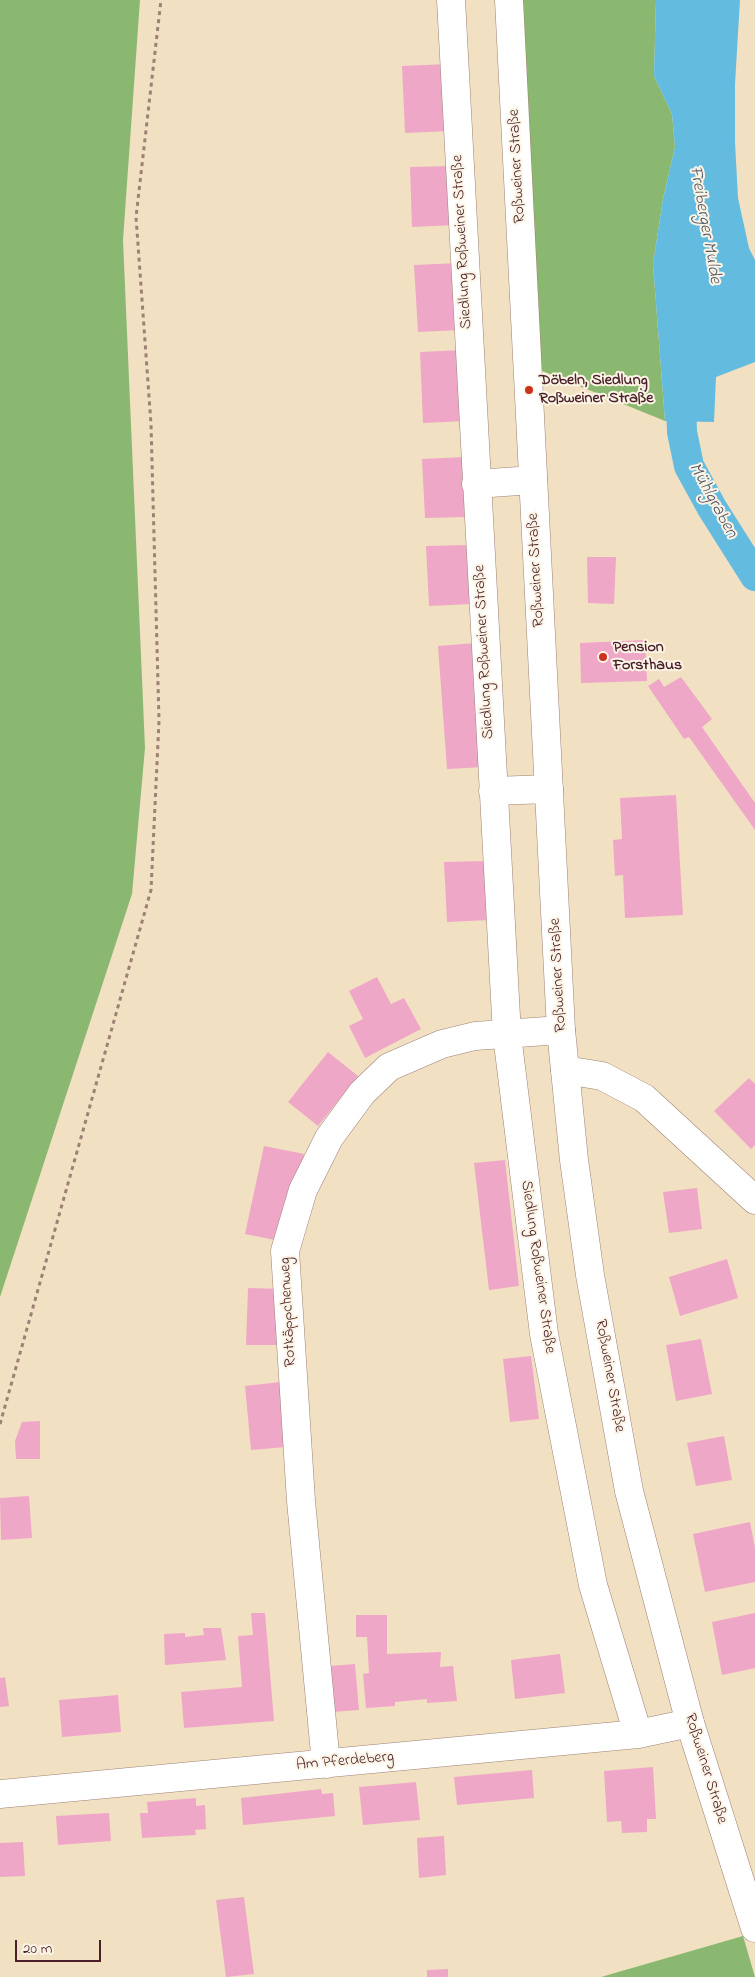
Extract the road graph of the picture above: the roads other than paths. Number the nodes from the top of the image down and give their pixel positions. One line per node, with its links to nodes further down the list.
1 (451, 0): 4 (street, Siedlung Roßweiner Straße)
2 (509, 0): 3 (street, Roßweiner Straße)
3 (533, 480): 4 (street); 5 (street, Roßweiner Straße)
4 (476, 484): 6 (street, Siedlung Roßweiner Straße)
5 (549, 789): 6 (street); 7 (street, Roßweiner Straße)
6 (493, 790): 8 (street, Siedlung Roßweiner Straße)
7 (561, 1030): 8 (street, Rotkäppchenweg); 9 (street, Roßweiner Straße)
8 (507, 1035): 12 (street, Siedlung Roßweiner Straße); 13 (street, Rotkäppchenweg)
9 (565, 1070): 10 (street); 11 (street, Roßweiner Straße)
10 (755, 1200)
11 (690, 1723): 12 (street, Am Pferdeberg); 15 (street, Roßweiner Straße)
12 (638, 1734): 13 (street, Am Pferdeberg)
13 (326, 1764): 14 (street, Am Pferdeberg)
14 (0, 1794)
15 (755, 1928)

